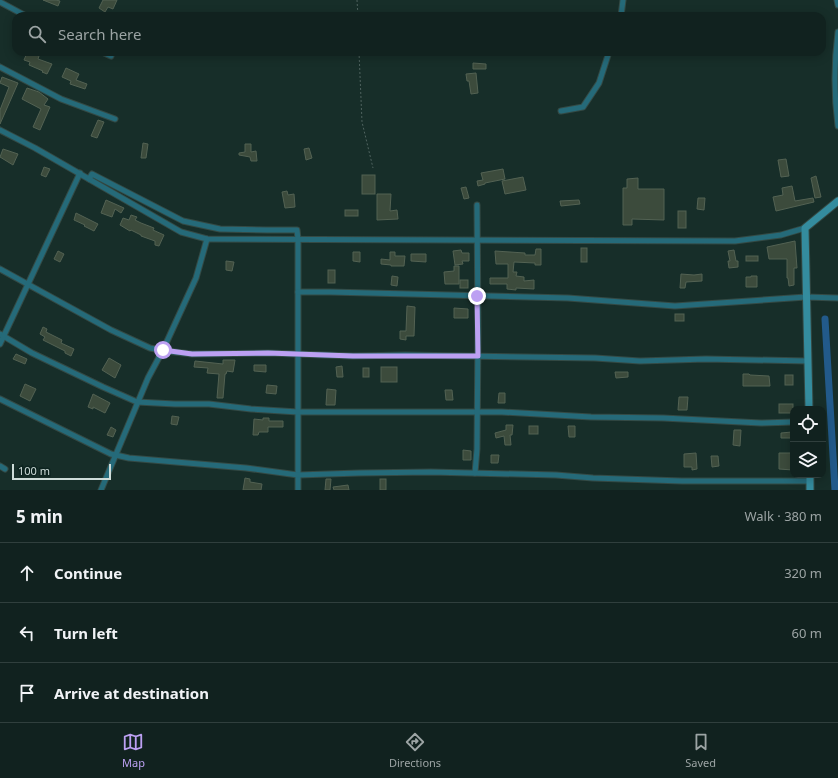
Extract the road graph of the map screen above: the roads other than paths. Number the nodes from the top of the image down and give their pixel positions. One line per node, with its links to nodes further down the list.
1 (623, 0): 6 (street)
2 (837, 0): 4 (street)
3 (0, 2): 5 (street)
4 (838, 5)
5 (19, 12)
6 (622, 12)
7 (838, 32): 12 (street)
8 (608, 56): 10 (street)
9 (0, 67): 11 (street)
10 (561, 111)
11 (115, 119)
12 (838, 126)
13 (0, 130): 14 (street)
14 (80, 173): 15 (street); 23 (street)
15 (89, 179): 19 (street); 20 (street)
16 (838, 201): 18 (street)
17 (477, 204): 21 (street)
18 (805, 228): 21 (street); 26 (street)
19 (208, 239): 20 (street); 30 (street)
20 (298, 239): 21 (street); 24 (street)
21 (478, 240): 25 (street)
22 (0, 269): 23 (street)
23 (29, 284): 28 (street); 30 (street)
24 (298, 292): 25 (street); 31 (street)
25 (477, 296): 26 (street); 32 (street)
26 (806, 297): 27 (street); 33 (street)
27 (838, 298)
28 (2, 335): 29 (street); 35 (street)
29 (0, 344)
30 (163, 350): 31 (street); 35 (street)
31 (298, 353): 32 (street); 37 (street)
32 (478, 356): 33 (street); 38 (street)
33 (808, 361): 36 (street)
34 (0, 399): 40 (street)
35 (137, 402): 37 (street); 40 (street)
36 (808, 406)
37 (298, 412): 38 (street); 44 (street)
38 (478, 412): 39 (street); 43 (street)
39 (790, 422)
40 (115, 455): 44 (street); 46 (street)
41 (0, 466): 42 (street)
42 (5, 469)
43 (474, 473): 44 (street); 45 (street)
44 (298, 475): 47 (street)
45 (810, 478): 48 (street)
46 (101, 490)
47 (298, 490)
48 (810, 490)

